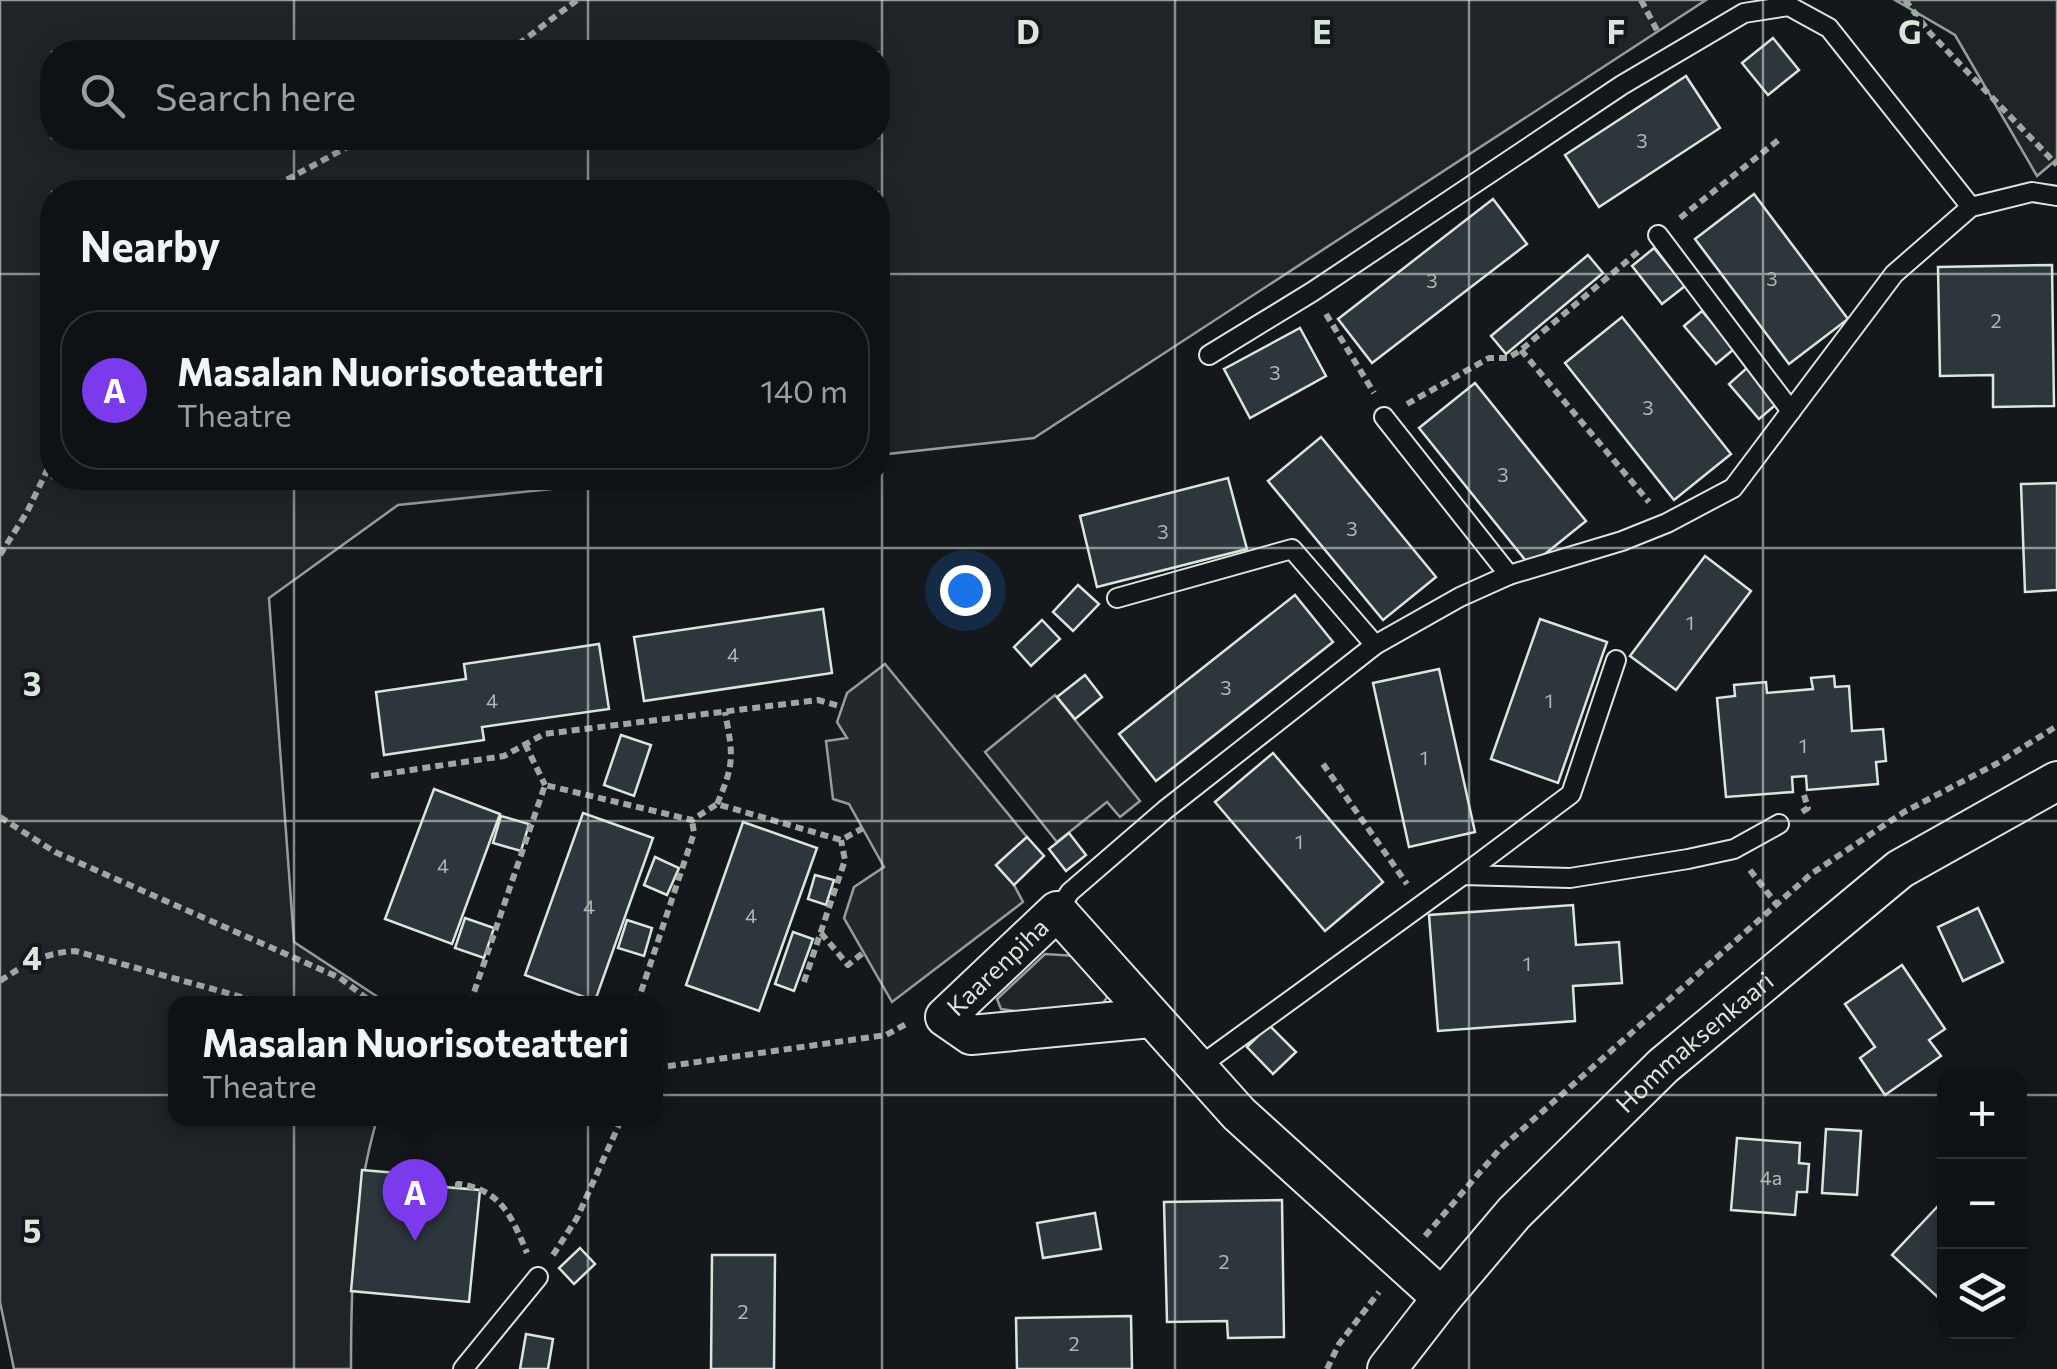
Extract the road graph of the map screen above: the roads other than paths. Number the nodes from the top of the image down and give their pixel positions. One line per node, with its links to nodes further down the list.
1 (2057, 196): 2 (lane)
2 (1971, 208): 4 (lane); 5 (lane)
3 (1658, 235): 5 (lane)
4 (1210, 355)
5 (1791, 411): 7 (lane)
6 (1384, 417): 7 (lane)
7 (1509, 575): 9 (lane)
8 (1117, 598): 9 (lane)
9 (1375, 646): 14 (lane)
10 (1616, 660): 13 (lane)
11 (2057, 781): 18 (street, Hommaksenkaari)
12 (1779, 824): 13 (lane)
13 (1463, 875): 16 (lane)
14 (1057, 911): 15 (street, Kaarenpiha); 15 (street, Kaarenpiha)
15 (1152, 1018): 16 (street, Kaarenpiha)
16 (1197, 1068): 18 (street, Kaarenpiha)
17 (538, 1277): 19 (lane)
18 (1442, 1298): 20 (street, Hommaksenkaari)
19 (464, 1369)
20 (1387, 1369)

